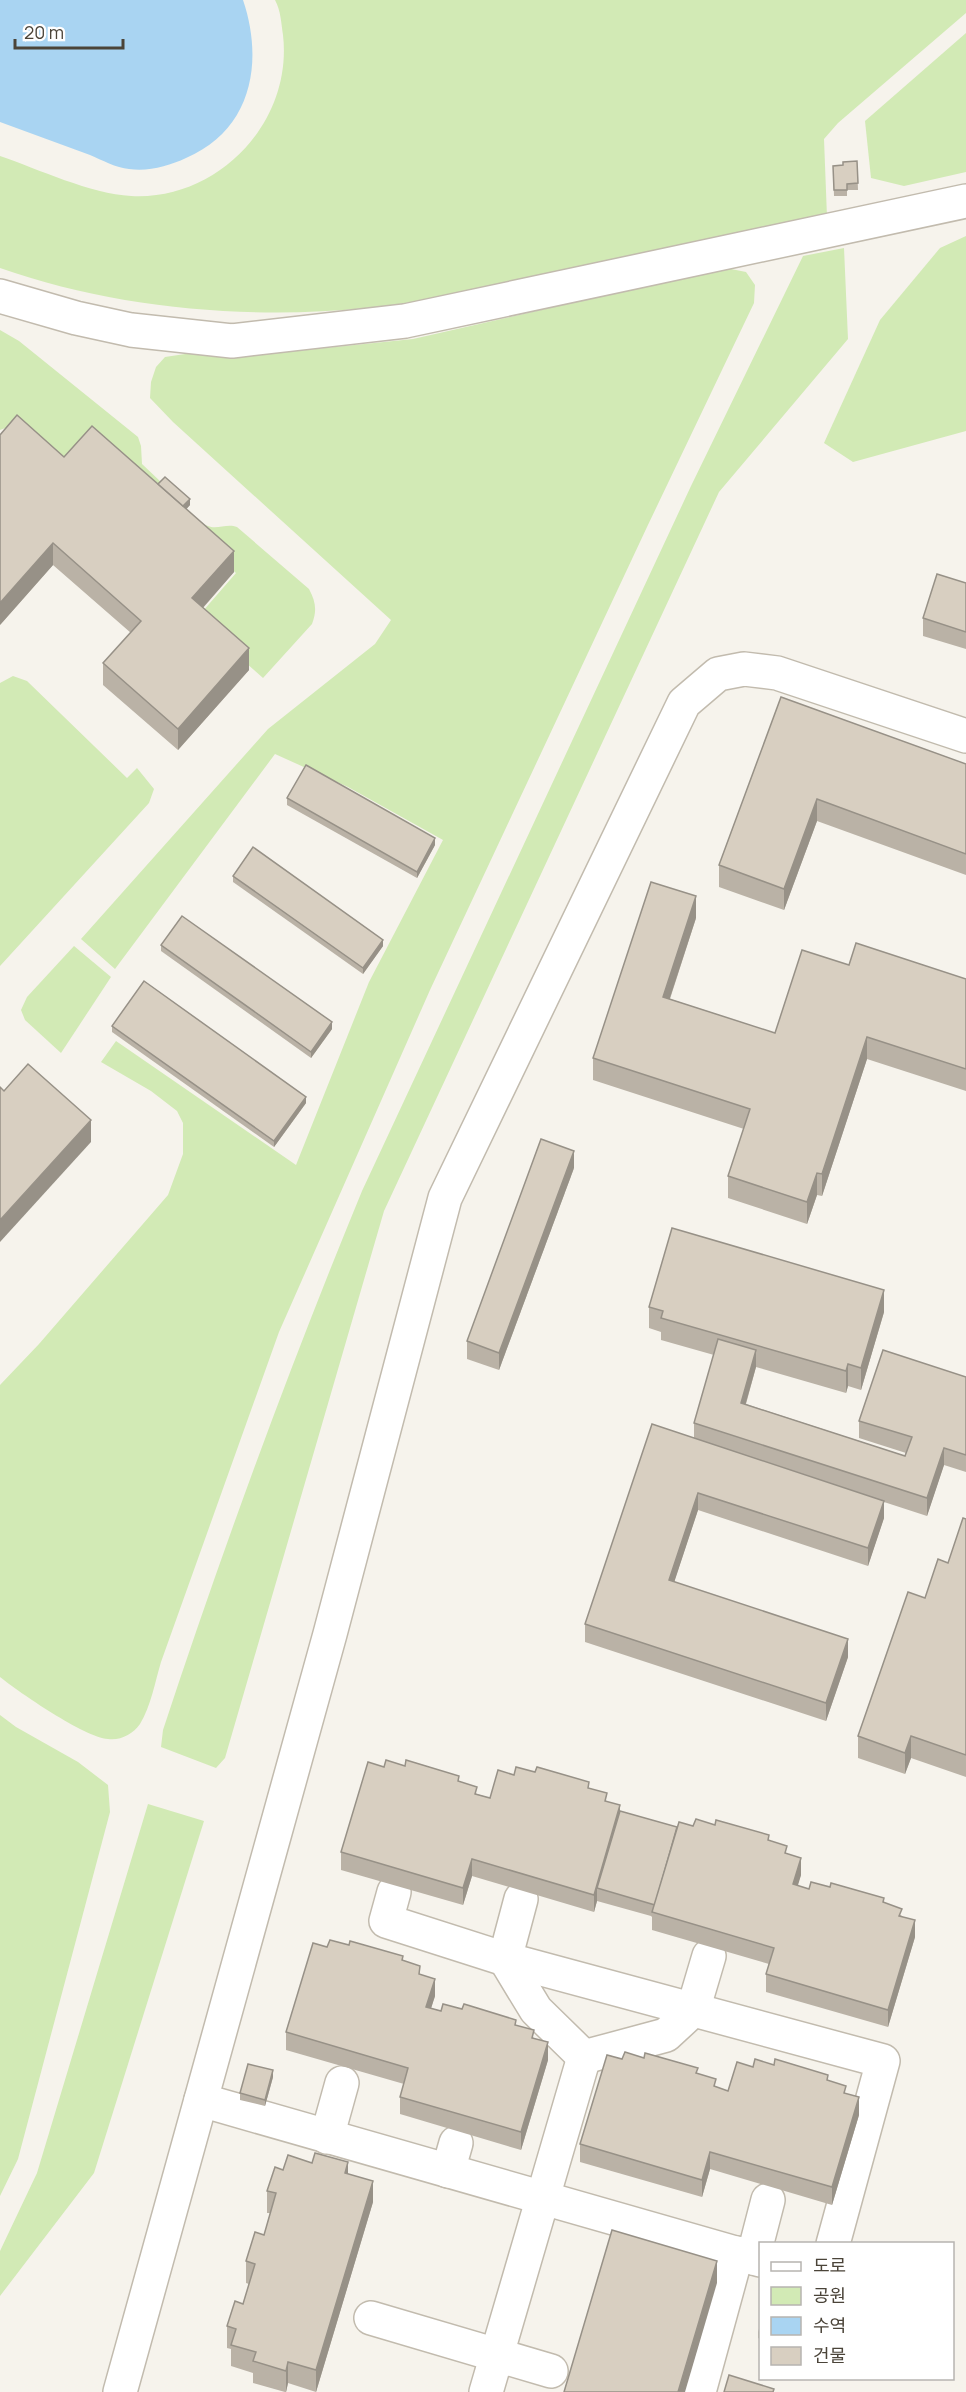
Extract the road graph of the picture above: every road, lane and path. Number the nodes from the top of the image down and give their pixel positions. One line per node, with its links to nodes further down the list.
1 (966, 201): 2 (street)
2 (0, 296)
3 (966, 736): 11 (street)
4 (394, 1892): 7 (street)
5 (521, 1899): 7 (street)
6 (709, 1956): 8 (street)
7 (505, 1959): 8 (street); 9 (street)
8 (693, 2010): 9 (street); 15 (street)
9 (584, 2057): 13 (street)
10 (342, 2083): 12 (street)
11 (201, 2100): 12 (street); 20 (street)
12 (327, 2136): 13 (street)
13 (541, 2198): 16 (street); 18 (street)
14 (768, 2200): 16 (street)
15 (834, 2242)
16 (750, 2257): 22 (street)
17 (370, 2318): 18 (street)
18 (496, 2355): 19 (street); 21 (street)
19 (551, 2371)
20 (120, 2392)
21 (486, 2392)
22 (699, 2392)

